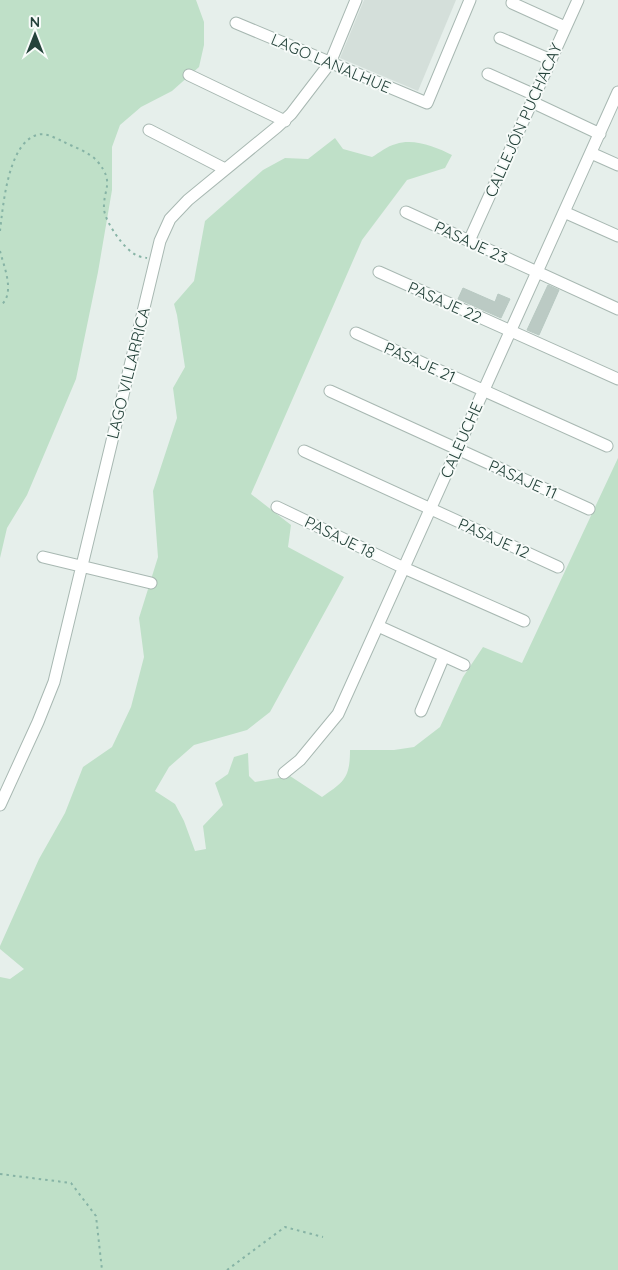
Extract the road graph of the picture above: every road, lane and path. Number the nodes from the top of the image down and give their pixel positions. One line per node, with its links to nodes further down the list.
1 (356, 0): 9 (street, LAGO VILLARRICA)
2 (470, 0): 9 (street, LAGO LANALHUE)
3 (578, 0): 6 (street, CALLEJÓN PUCHACAY)
4 (512, 3): 6 (street)
5 (236, 23): 9 (street, LAGO LANALHUE)
6 (565, 27): 8 (street, CALLEJÓN PUCHACAY)
7 (500, 38): 8 (street)
8 (550, 60): 13 (street, CALLEJÓN PUCHACAY)
9 (330, 63): 14 (street, LAGO VILLARRICA)
10 (488, 74): 13 (street)
11 (189, 75): 14 (street)
12 (618, 93): 16 (street, CALEUCHE)
13 (533, 98): 16 (street); 24 (street, CALLEJÓN PUCHACAY)
14 (285, 120): 19 (street, LAGO VILLARRICA)
15 (149, 130): 19 (street)
16 (600, 134): 17 (street, CALEUCHE)
17 (591, 153): 18 (street); 21 (street, CALEUCHE)
18 (618, 165)
19 (225, 169): 26 (street, LAGO VILLARRICA)
20 (406, 212): 24 (street, PASAJE 23)
21 (564, 212): 23 (street); 28 (street, CALEUCHE)
22 (0, 231): 26 (path)
23 (618, 236)
24 (469, 241): 28 (street, PASAJE 23)
25 (0, 252): 29 (path)
26 (156, 258): 43 (street, LAGO VILLARRICA)
27 (379, 272): 31 (street, PASAJE 22)
28 (537, 272): 30 (street, PASAJE 23); 31 (street, CALEUCHE)
29 (0, 306)
30 (618, 308)
31 (510, 331): 33 (street, PASAJE 22); 35 (street, CALEUCHE)
32 (356, 333): 35 (street, PASAJE 21)
33 (618, 379)
34 (330, 391): 37 (street, PASAJE 11)
35 (484, 391): 36 (street, PASAJE 21); 37 (street, CALEUCHE)
36 (607, 446)
37 (457, 450): 40 (street, CALEUCHE); 41 (street, PASAJE 11)
38 (304, 451): 40 (street, PASAJE 12)
39 (277, 507): 45 (street, PASAJE 18)
40 (430, 509): 44 (street, PASAJE 12); 45 (street, CALEUCHE)
41 (589, 509)
42 (43, 558): 43 (street)
43 (81, 567): 46 (street); 53 (street, LAGO VILLARRICA)
44 (558, 567)
45 (404, 568): 47 (street, PASAJE 18); 48 (street, CALEUCHE)
46 (151, 583)
47 (524, 622)
48 (378, 626): 49 (street); 52 (street, CALEUCHE)
49 (444, 656): 50 (street); 51 (street)
50 (464, 665)
51 (421, 711)
52 (284, 773)
53 (0, 805)
54 (0, 1174): 56 (path)
55 (323, 1237): 57 (path)
56 (102, 1270)
57 (227, 1270)

